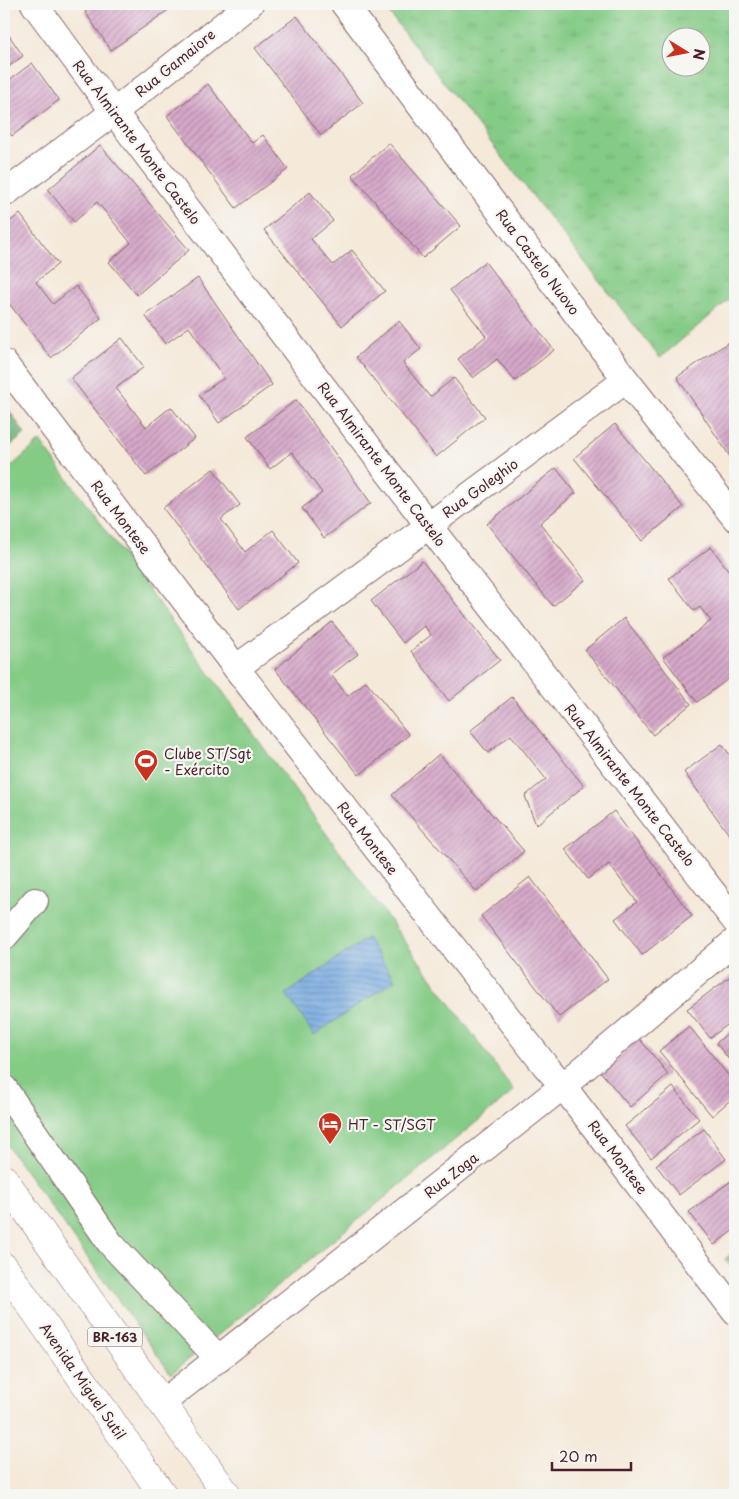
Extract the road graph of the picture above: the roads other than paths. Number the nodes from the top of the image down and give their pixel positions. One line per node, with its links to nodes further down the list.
1 (34, 4): 4 (street, Rua Almirante Monte Castelo)
2 (250, 4): 4 (street, Rua Gamaiore)
3 (344, 4): 7 (street, Rua Castelo Nuovo)
4 (114, 112): 5 (street, Rua Gamaiore); 9 (street, Rua Almirante Monte Castelo)
5 (4, 194)
6 (4, 363): 10 (street, Rua Montese)
7 (626, 380): 8 (street, Rua Castelo Nuovo); 9 (street, Rua Goleghio)
8 (735, 518)
9 (429, 526): 10 (street, Rua Goleghio); 12 (street, Rua Almirante Monte Castelo)
10 (236, 668): 15 (street, Rua Montese)
11 (35, 902): 13 (street)
12 (735, 921)
13 (4, 937)
14 (735, 941): 15 (street, Rua Zoga)
15 (563, 1086): 19 (street, Rua Montese); 20 (street, Rua Zoga)
16 (4, 1088): 20 (street)
17 (4, 1178): 21 (highway, BR-163)
18 (8, 1280): 22 (highway, Avenida Miguel Sutil)
19 (735, 1312)
20 (218, 1359): 21 (street, Rua Zoga)
21 (162, 1403): 23 (highway, BR-163)
22 (163, 1495)
23 (227, 1495)

